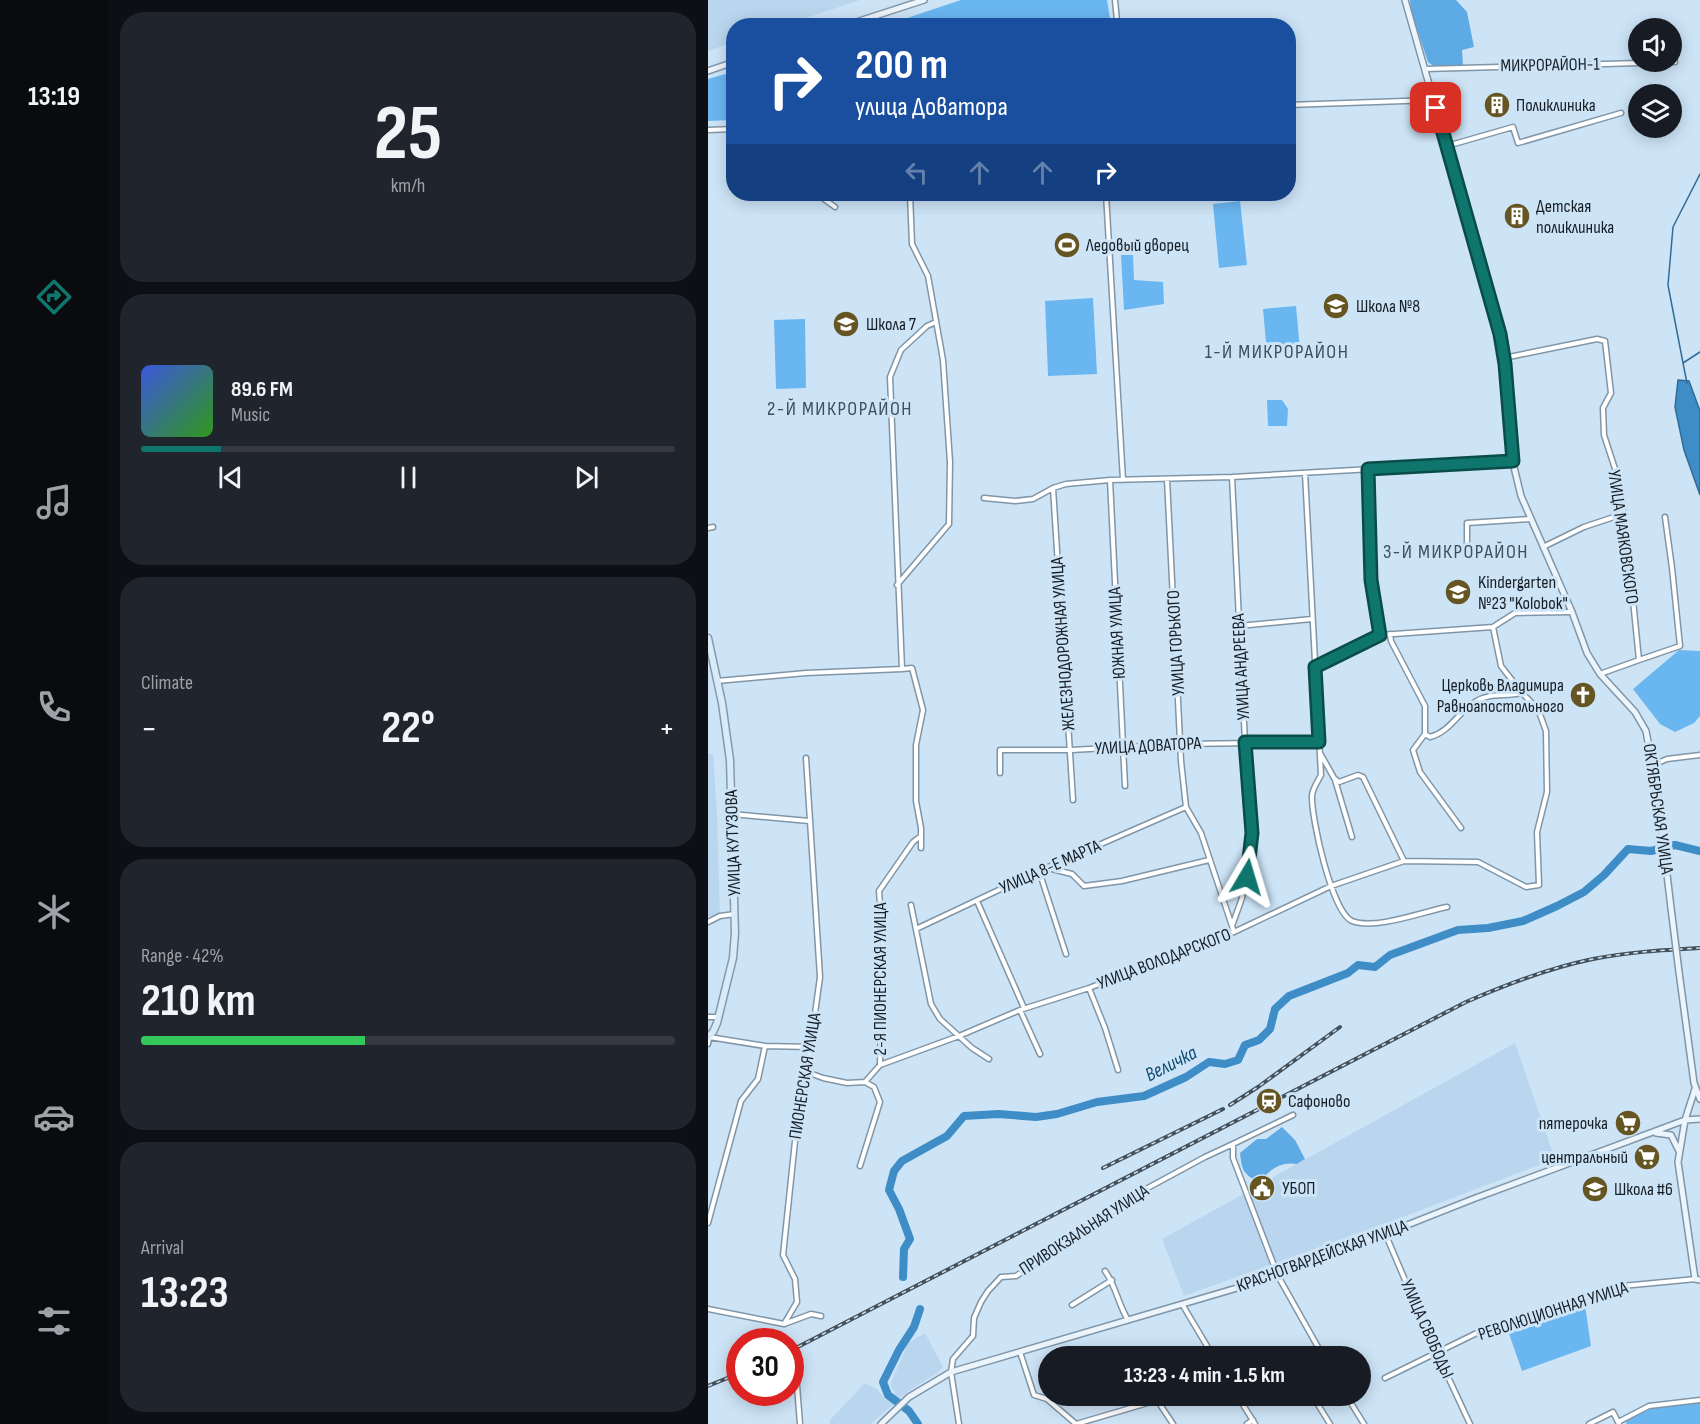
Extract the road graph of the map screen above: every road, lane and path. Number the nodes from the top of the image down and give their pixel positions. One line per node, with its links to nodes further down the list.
1 (924, 0): 4 (main road)
2 (1116, 0): 5 (street)
3 (1405, 0): 8 (main road, ОКТЯБРЬСКАЯ УЛИЦА)
4 (869, 18)
5 (1117, 18)
6 (1628, 63): 8 (street, МИКРОРАЙОН-1)
7 (726, 64): 9 (main road)
8 (1425, 69): 10 (main road, ОКТЯБРЬСКАЯ УЛИЦА)
9 (708, 70)
10 (1433, 100): 11 (street); 15 (main road, ОКТЯБРЬСКАЯ УЛИЦА)
11 (1296, 105)
12 (1621, 113): 15 (street)
13 (726, 129): 14 (street)
14 (708, 130)
15 (1446, 147): 21 (main road, ОКТЯБРЬСКАЯ УЛИЦА)
16 (827, 201): 19 (street)
17 (910, 201): 20 (street)
18 (1106, 201): 28 (street)
19 (835, 207)
20 (936, 322): 36 (street); 36 (street)
21 (1504, 358): 22 (main road, ОКТЯБРЬСКАЯ УЛИЦА); 31 (street, УЛИЦА МАЯКОВСКОГО)
22 (1513, 461): 23 (street); 33 (main road, ОКТЯБРЬСКАЯ УЛИЦА)
23 (1368, 469): 24 (street); 42 (street)
24 (1305, 473): 25 (street); 38 (street)
25 (1232, 477): 26 (street); 39 (street, УЛИЦА АНДРЕЕВА)
26 (1167, 479): 28 (street); 53 (street, УЛИЦА ГОРЬКОГО)
27 (1110, 480): 28 (street); 29 (street); 54 (street, ЮЖНАЯ УЛИЦА)
28 (1123, 480)
29 (1053, 488): 30 (street); 55 (street, ЖЕЛЕЗНОДОРОЖНАЯ УЛИЦА)
30 (984, 498)
31 (1623, 514): 35 (street); 44 (street, УЛИЦА МАЯКОВСКОГО)
32 (1665, 517): 44 (street)
33 (1530, 519): 34 (street); 35 (main road, ОКТЯБРЬСКАЯ УЛИЦА)
34 (1467, 547)
35 (1543, 547): 37 (main road, ОКТЯБРЬСКАЯ УЛИЦА)
36 (897, 585): 46 (street)
37 (1572, 612): 40 (street); 47 (main road, ОКТЯБРЬСКАЯ УЛИЦА)
38 (1312, 620): 39 (street); 45 (street)
39 (1239, 626): 51 (street, УЛИЦА АНДРЕЕВА)
40 (1493, 627): 41 (street); 49 (street)
41 (1390, 634): 42 (street); 50 (street)
42 (1380, 635): 45 (street)
43 (708, 638): 48 (main road, УЛИЦА КУТУЗОВА)
44 (1639, 660): 47 (street)
45 (1315, 667): 52 (street)
46 (902, 669): 48 (street); 68 (street)
47 (1600, 674): 59 (main road, ОКТЯБРЬСКАЯ УЛИЦА)
48 (717, 681): 65 (main road, УЛИЦА КУТУЗОВА)
49 (1521, 693): 50 (street); 72 (street, УЛИЦА ВОЛОДАРСКОГО)
50 (1425, 734): 67 (street)
51 (1245, 742): 52 (street, УЛИЦА ДОВАТОРА); 53 (street, УЛИЦА ДОВАТОРА); 81 (street, УЛИЦА АНДРЕЕВА)
52 (1319, 742): 56 (street)
53 (1182, 744): 54 (street, УЛИЦА ДОВАТОРА); 64 (street, УЛИЦА ГОРЬКОГО)
54 (1123, 746): 55 (street, УЛИЦА ДОВАТОРА); 62 (street, ЮЖНАЯ УЛИЦА)
55 (1071, 750): 60 (street, УЛИЦА ДОВАТОРА); 63 (street, ЖЕЛЕЗНОДОРОЖНАЯ УЛИЦА)
56 (1319, 753): 61 (street); 75 (street)
57 (1700, 755): 59 (street)
58 (806, 758): 66 (street, ПИОНЕРСКАЯ УЛИЦА)
59 (1653, 765): 100 (main road, ОКТЯБРЬСКАЯ УЛИЦА, bridge)
60 (1000, 773)
61 (1334, 778): 69 (street); 72 (street)
62 (1125, 786)
63 (1073, 800)
64 (1186, 807): 71 (street); 73 (street, УЛИЦА 8-Е МАРТА)
65 (732, 814): 66 (street); 79 (main road, УЛИЦА КУТУЗОВА)
66 (809, 821): 93 (street, ПИОНЕРСКАЯ УЛИЦА)
67 (1461, 828)
68 (921, 836): 70 (street); 96 (street, 2-Я ПИОНЕРСКАЯ УЛИЦА)
69 (1352, 837)
70 (921, 848)
71 (1209, 860): 73 (street); 81 (street)
72 (1404, 861): 75 (street, УЛИЦА ВОЛОДАРСКОГО)
73 (1047, 868): 74 (street, УЛИЦА 8-Е МАРТА)
74 (1039, 871): 76 (street, УЛИЦА 8-Е МАРТА); 84 (street)
75 (1331, 886): 78 (street); 83 (street, УЛИЦА ВОЛОДАРСКОГО)
76 (977, 901): 82 (street, УЛИЦА 8-Е МАРТА); 86 (street)
77 (911, 905): 82 (street)
78 (1447, 907)
79 (735, 914): 80 (street); 88 (main road, УЛИЦА КУТУЗОВА)
80 (708, 922)
81 (1232, 926): 83 (street)
82 (916, 929): 89 (street)
83 (1234, 933): 85 (street, УЛИЦА ВОЛОДАРСКОГО)
84 (1066, 954)
85 (1089, 988): 86 (street, УЛИЦА ВОЛОДАРСКОГО); 97 (street)
86 (1022, 1009): 89 (street, УЛИЦА ВОЛОДАРСКОГО); 94 (street)
87 (708, 1017): 88 (street)
88 (718, 1017): 90 (main road, УЛИЦА КУТУЗОВА)
89 (959, 1036): 95 (street); 96 (street, УЛИЦА ВОЛОДАРСКОГО)
90 (708, 1037): 91 (street, УЛИЦА КУТУЗОВА); 92 (street)
91 (708, 1044)
92 (765, 1046): 93 (street); 109 (street)
93 (811, 1047): 98 (street, ПИОНЕРСКАЯ УЛИЦА)
94 (1040, 1054)
95 (989, 1059)
96 (880, 1065): 99 (street, УЛИЦА ВОЛОДАРСКОГО)
97 (1118, 1070)
98 (807, 1072): 99 (street, 2-Я ПИОНЕРСКАЯ УЛИЦА); 120 (street, ПИОНЕРСКАЯ УЛИЦА)
99 (865, 1082): 108 (street, 2-Я ПИОНЕРСКАЯ УЛИЦА)
100 (1698, 1089): 101 (main road, ОКТЯБРЬСКАЯ УЛИЦА); 104 (main road, ОКТЯБРЬСКАЯ УЛИЦА)
101 (1700, 1099)
102 (1293, 1114): 106 (street, ПРИВОКЗАЛЬНАЯ УЛИЦА)
103 (1700, 1119): 104 (main road, КРАСНОГВАРДЕЙСКАЯ УЛИЦА)
104 (1685, 1120): 105 (main road, КРАСНОГВАРДЕЙСКАЯ УЛИЦА); 107 (main road, ОКТЯБРЬСКАЯ УЛИЦА)
105 (1649, 1134): 107 (main road); 110 (main road, КРАСНОГВАРДЕЙСКАЯ УЛИЦА)
106 (1233, 1144): 112 (street); 125 (street, ПРИВОКЗАЛЬНАЯ УЛИЦА)
107 (1679, 1152): 114 (main road, ОКТЯБРЬСКАЯ УЛИЦА)
108 (860, 1166)
109 (708, 1223)
110 (1385, 1233): 112 (main road, КРАСНОГВАРДЕЙСКАЯ УЛИЦА); 124 (street, УЛИЦА СВОБОДЫ)
111 (1105, 1271): 113 (street)
112 (1278, 1276): 115 (main road, КРАСНОГВАРДЕЙСКАЯ УЛИЦА); 122 (street)
113 (1112, 1280): 116 (street); 119 (street)
114 (1698, 1280): 124 (street, РЕВОЛЮЦИОННАЯ УЛИЦА)
115 (1182, 1304): 119 (main road, КРАСНОГВАРДЕЙСКАЯ УЛИЦА); 121 (street)
116 (1072, 1305)
117 (708, 1309): 120 (street)
118 (821, 1316): 120 (street)
119 (1128, 1320): 123 (main road, КРАСНОГВАРДЕЙСКАЯ УЛИЦА)
120 (784, 1324)
121 (1207, 1346)
122 (1317, 1346)
123 (1020, 1352): 125 (main road, КРАСНОГВАРДЕЙСКАЯ УЛИЦА); 127 (street)
124 (1436, 1352): 126 (street, РЕВОЛЮЦИОННАЯ УЛИЦА); 145 (street, УЛИЦА СВОБОДЫ)
125 (951, 1372): 139 (main road, КРАСНОГВАРДЕЙСКАЯ УЛИЦА); 140 (street)
126 (1385, 1378)
127 (1038, 1396)
128 (1700, 1400): 137 (street)
129 (799, 1406): 138 (street)
130 (1055, 1406): 131 (street)
131 (1137, 1406)
132 (1161, 1406): 141 (street)
133 (1244, 1406): 136 (street)
134 (1319, 1406): 143 (street)
135 (1353, 1406): 144 (street)
136 (1254, 1422): 142 (street)
137 (1618, 1423): 146 (street)
138 (800, 1424)
139 (881, 1424)
140 (959, 1424)
141 (1173, 1424)
142 (1247, 1424)
143 (1330, 1424)
144 (1364, 1424)
145 (1470, 1424)
146 (1589, 1424)

